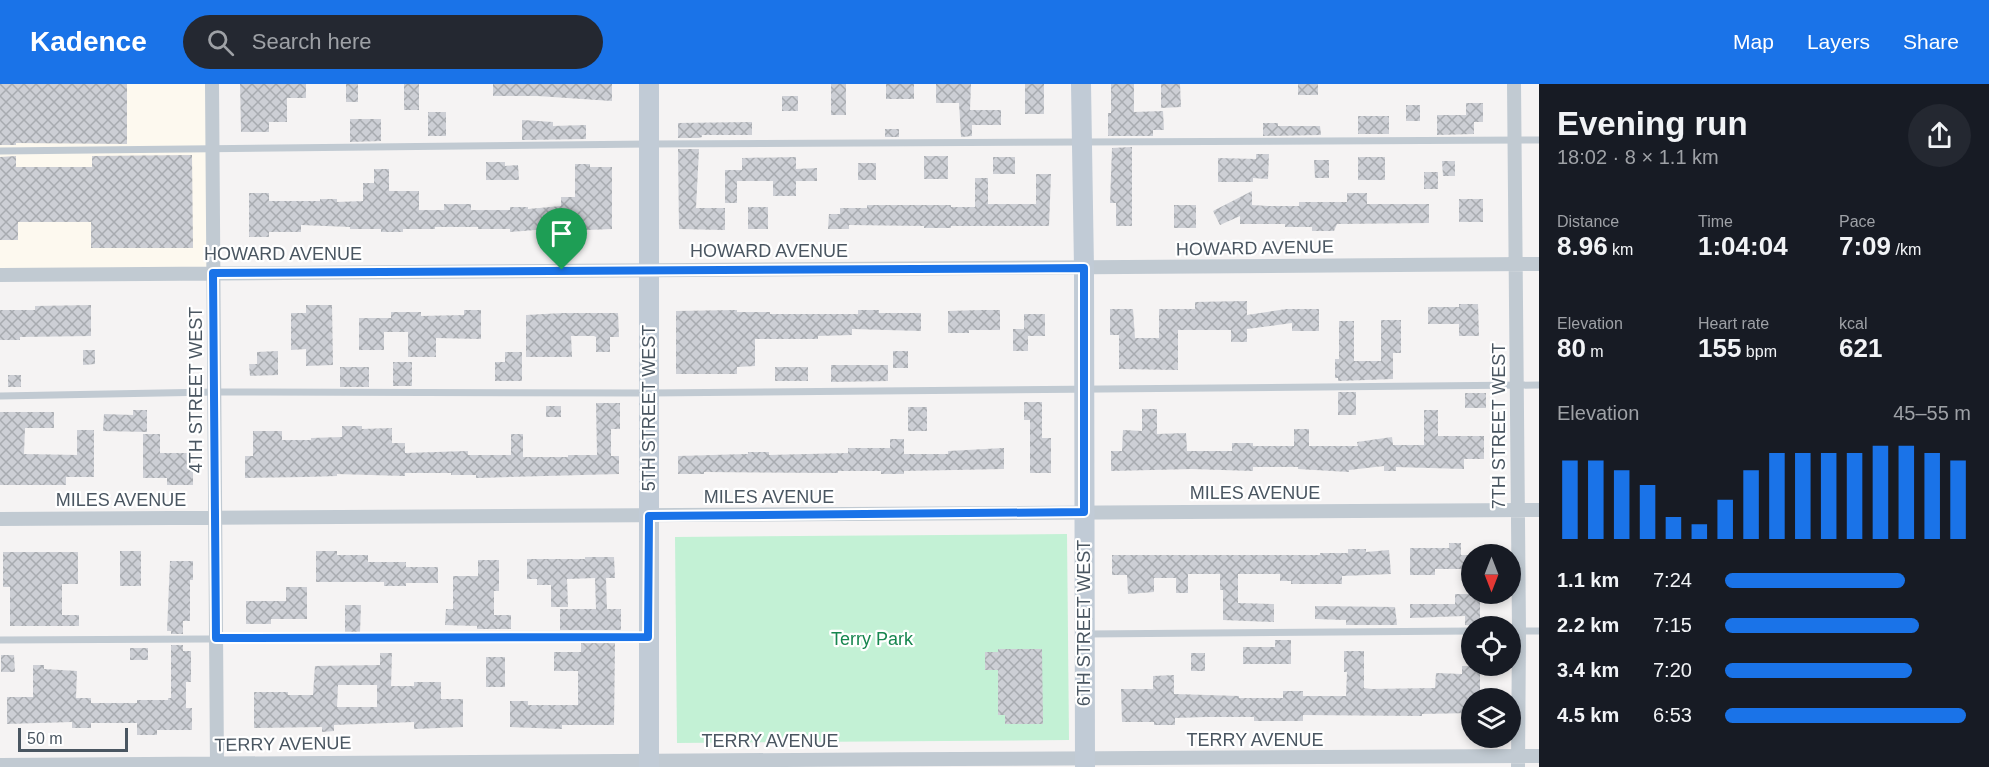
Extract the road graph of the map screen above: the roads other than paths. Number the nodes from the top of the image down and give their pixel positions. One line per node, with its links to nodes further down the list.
1 (212, 84): 9 (street, 4TH STREET WEST)
2 (649, 84): 8 (street, 5TH STREET WEST)
3 (1081, 84): 7 (street, 6TH STREET WEST)
4 (1514, 84): 6 (street, 7TH STREET WEST)
5 (1539, 140): 6 (lane)
6 (1514, 141): 7 (lane); 11 (street, 7TH STREET WEST)
7 (1081, 142): 8 (lane); 13 (street, 6TH STREET WEST)
8 (648, 144): 9 (lane); 14 (street, 5TH STREET WEST)
9 (212, 148): 10 (lane); 15 (street, 4TH STREET WEST)
10 (0, 151)
11 (1516, 264): 12 (street, HOWARD AVENUE); 13 (street, HOWARD AVENUE); 17 (street, 7TH STREET WEST)
12 (1539, 264)
13 (1084, 268): 14 (street, HOWARD AVENUE); 19 (street, 6TH STREET WEST)
14 (649, 270): 15 (street, HOWARD AVENUE); 21 (street, 5TH STREET WEST)
15 (213, 273): 16 (street, HOWARD AVENUE); 20 (street, 4TH STREET WEST)
16 (0, 275)
17 (1516, 385): 18 (lane); 19 (lane); 23 (street, 7TH STREET WEST)
18 (1539, 385)
19 (1084, 389): 21 (lane); 25 (street, 6TH STREET WEST)
20 (214, 392): 21 (lane); 22 (lane); 27 (street, 4TH STREET WEST)
21 (649, 393): 26 (street, 5TH STREET WEST)
22 (0, 396)
23 (1517, 510): 24 (street, MILES AVENUE); 25 (street, MILES AVENUE); 29 (street, 7TH STREET WEST)
24 (1539, 510)
25 (1084, 512): 26 (street, MILES AVENUE); 33 (street, 6TH STREET WEST)
26 (649, 516): 27 (street, MILES AVENUE); 34 (street, 5TH STREET WEST)
27 (215, 518): 28 (street, MILES AVENUE); 35 (street, 4TH STREET WEST)
28 (0, 519)
29 (1515, 616)
30 (1461, 631): 33 (lane)
31 (1521, 631): 32 (lane)
32 (1539, 631)
33 (1085, 634): 41 (street, 6TH STREET WEST)
34 (648, 637): 35 (lane); 40 (street, 5TH STREET WEST)
35 (216, 638): 36 (lane); 43 (street, 4TH STREET WEST)
36 (0, 640)
37 (1516, 676): 39 (street, 7TH STREET WEST)
38 (1539, 756): 39 (street, TERRY AVENUE)
39 (1518, 762): 41 (street, TERRY AVENUE)
40 (649, 763): 41 (street, TERRY AVENUE); 43 (street, TERRY AVENUE)
41 (1085, 763)
42 (0, 765): 43 (street, TERRY AVENUE)
43 (217, 765)

